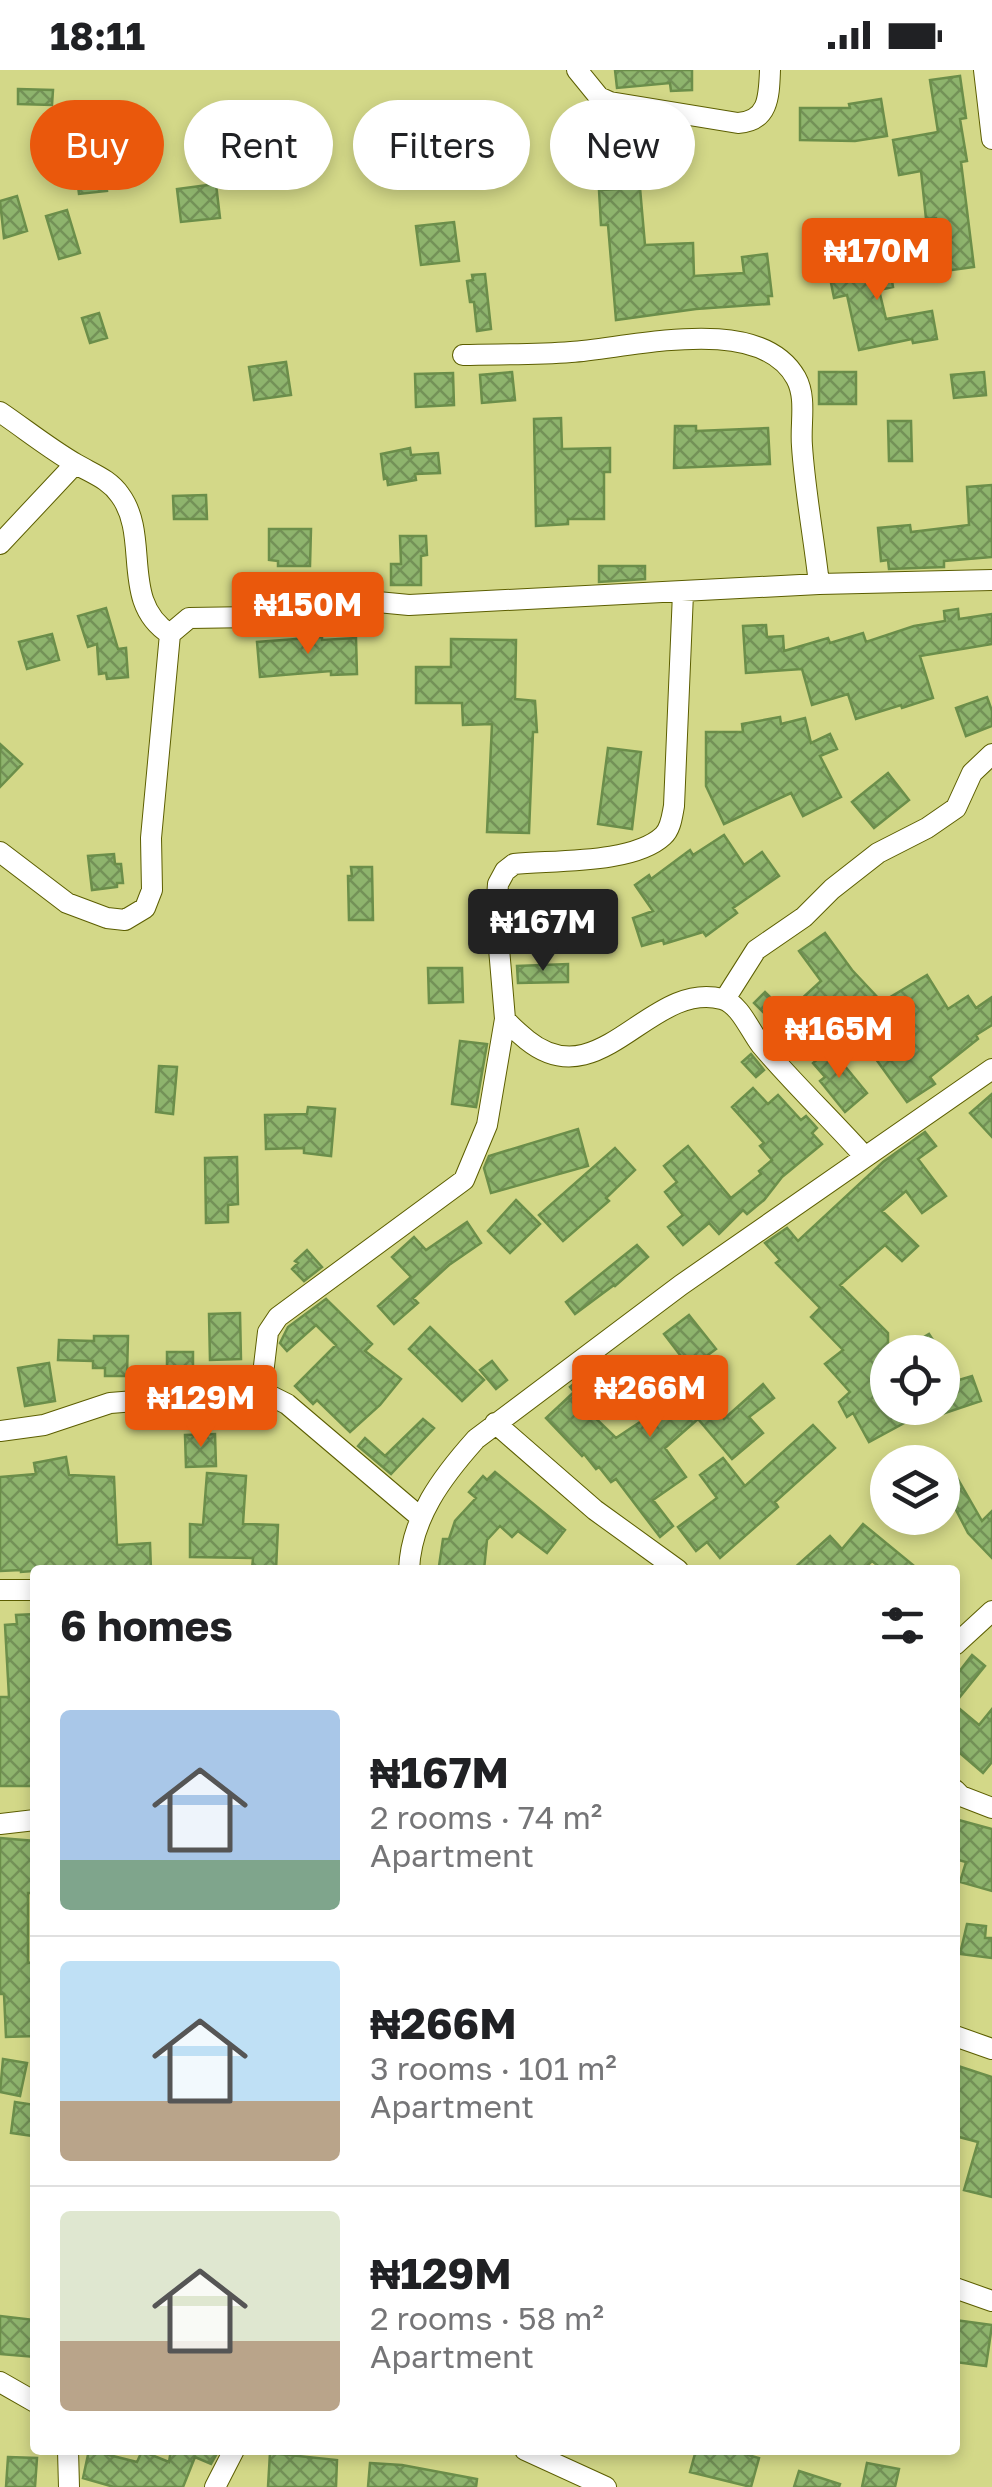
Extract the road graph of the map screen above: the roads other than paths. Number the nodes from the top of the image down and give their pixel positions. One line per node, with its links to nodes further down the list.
1 (578, 70): 2 (street)
2 (770, 70)
3 (984, 70): 4 (street)
4 (992, 138)
5 (463, 355): 10 (street)
6 (0, 412): 7 (street)
7 (75, 464): 8 (street); 12 (street)
8 (0, 544)
9 (992, 580): 10 (street)
10 (820, 584): 11 (street)
11 (684, 592): 12 (street); 16 (street)
12 (170, 634): 14 (street)
13 (992, 754): 15 (street)
14 (0, 852)
15 (725, 999): 16 (street); 18 (street)
16 (505, 1019): 19 (street)
17 (992, 1069): 18 (street)
18 (865, 1157): 20 (street)
19 (261, 1391): 21 (street); 22 (street)
20 (495, 1423): 22 (street); 24 (street)
21 (0, 1432)
22 (420, 1517): 23 (street)
23 (409, 1565)
24 (671, 1565)
25 (0, 1590): 26 (street)
26 (30, 1590)
27 (992, 1611): 28 (street)
28 (960, 1640)
29 (960, 1795): 30 (street)
30 (992, 1808)
31 (30, 1821): 32 (street)
32 (0, 1824)
33 (960, 2038): 34 (street)
34 (992, 2048)
35 (960, 2290): 36 (street)
36 (992, 2300)
37 (0, 2382): 38 (street)
38 (30, 2399)
39 (68, 2455): 42 (street)
40 (231, 2455): 43 (street)
41 (539, 2455): 44 (street)
42 (69, 2487)
43 (214, 2487)
44 (606, 2487)

